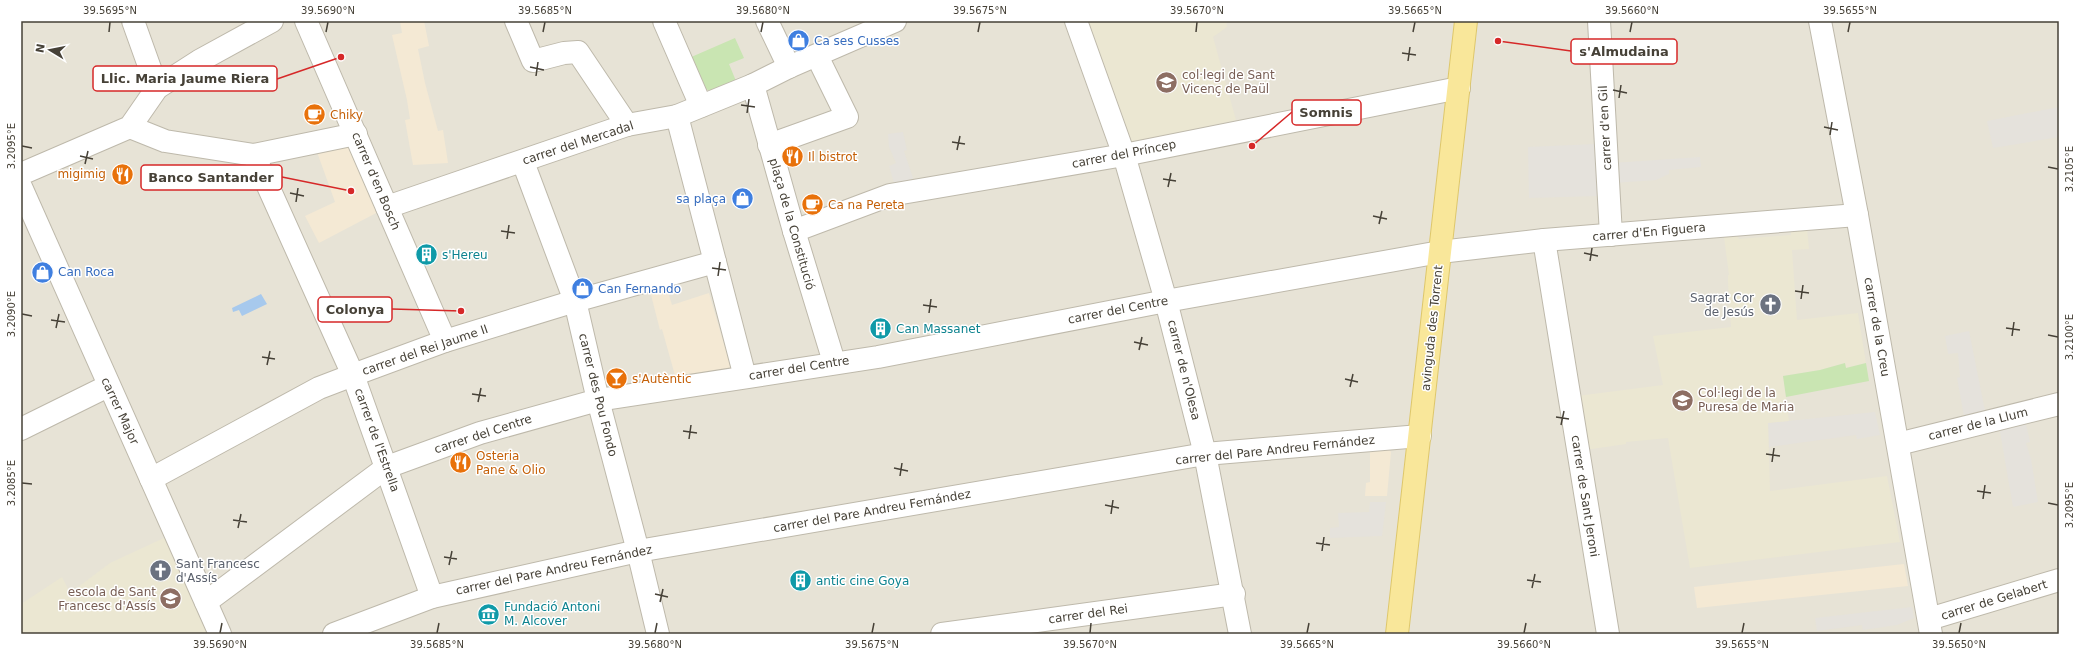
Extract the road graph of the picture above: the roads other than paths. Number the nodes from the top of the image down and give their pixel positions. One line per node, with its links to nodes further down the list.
1 (133, 21): 15 (street)
2 (272, 21): 15 (street)
3 (306, 21): 21 (street, carrer d'en Bosch)
4 (516, 21): 19 (street)
5 (664, 21): 17 (street)
6 (767, 21): 13 (street)
7 (896, 21): 12 (street, carrer del Mercadal)
8 (1076, 21): 24 (street, carrer de n'Olesa)
9 (1466, 21): 16 (main road, avinguda des Torrent)
10 (1599, 21): 31 (street, carrer d'en Gil)
11 (1820, 21): 29 (street, carrer de la Creu)
12 (817, 56): 13 (street, carrer del Mercadal); 22 (street)
13 (789, 67): 14 (street, carrer del Mercadal)
14 (753, 85): 17 (street, carrer del Mercadal); 22 (street, plaça de la Constitució)
15 (157, 88): 20 (street)
16 (1459, 88): 24 (street, carrer del Príncep); 33 (main road, avinguda des Torrent)
17 (701, 106): 18 (street, carrer del Mercadal)
18 (677, 116): 19 (street, carrer del Mercadal); 34 (street)
19 (627, 125): 25 (street, carrer del Mercadal)
20 (130, 127): 23 (street); 26 (street)
21 (356, 134): 23 (street); 28 (street, carrer d'en Bosch)
22 (769, 145): 30 (street, plaça de la Constitució)
23 (254, 155): 39 (street, carrer de l'Estrella)
24 (1124, 155): 30 (street, carrer del Príncep); 36 (street, carrer de n'Olesa)
25 (523, 162): 28 (street, carrer del Mercadal); 35 (street, carrer des Pou Fondo)
26 (21, 174)
27 (21, 187): 41 (street, carrer Major)
28 (387, 207): 37 (street, carrer d'en Bosch)
29 (1857, 215): 31 (street, carrer d'En Figuera); 46 (street, carrer de la Creu)
30 (794, 231): 38 (street, plaça de la Constitució)
31 (1611, 235): 32 (street, carrer d'En Figuera)
32 (1544, 240): 33 (street, carrer d'En Figuera); 62 (street, carrer de Sant Jeroni)
33 (1440, 252): 36 (street, carrer del Centre); 45 (main road, avinguda des Torrent)
34 (715, 262): 35 (street, carrer del Rei Jaume II); 40 (street)
35 (576, 301): 37 (street, carrer del Rei Jaume II); 42 (street, carrer des Pou Fondo)
36 (1166, 301): 38 (street, carrer del Centre); 47 (street, carrer de n'Olesa)
37 (446, 341): 39 (street, carrer del Rei Jaume II)
38 (834, 362): 40 (street, carrer del Centre)
39 (353, 375): 48 (street, carrer de l'Estrella); 49 (street, carrer del Rei Jaume II)
40 (745, 377): 42 (street, carrer del Centre)
41 (108, 386): 44 (street); 49 (street, carrer Major)
42 (598, 400): 48 (street, carrer del Centre); 50 (street, carrer des Pou Fondo)
43 (2059, 404): 46 (street, carrer de la Llum)
44 (21, 429)
45 (1420, 436): 47 (street, carrer del Pare Andreu Fernández); 61 (main road, avinguda des Torrent)
46 (1898, 444): 55 (street, carrer de la Creu)
47 (1206, 454): 50 (street, carrer del Pare Andreu Fernández); 52 (street, carrer de n'Olesa)
48 (387, 467): 53 (street, carrer de l'Estrella); 54 (street, carrer del Centre)
49 (151, 479): 54 (street, carrer Major)
50 (638, 551): 53 (street, carrer del Pare Andreu Fernández); 58 (street, carrer des Pou Fondo)
51 (2059, 580): 55 (street, carrer de Gelabert)
52 (1234, 594): 59 (street, carrer del Rei); 60 (street, carrer de n'Olesa)
53 (432, 597): 57 (street, carrer del Pare Andreu Fernández)
54 (206, 602): 56 (street, carrer Major)
55 (1930, 626)
56 (220, 634)
57 (334, 634)
58 (658, 634)
59 (942, 634)
60 (1240, 634)
61 (1397, 634)
62 (1608, 634)

